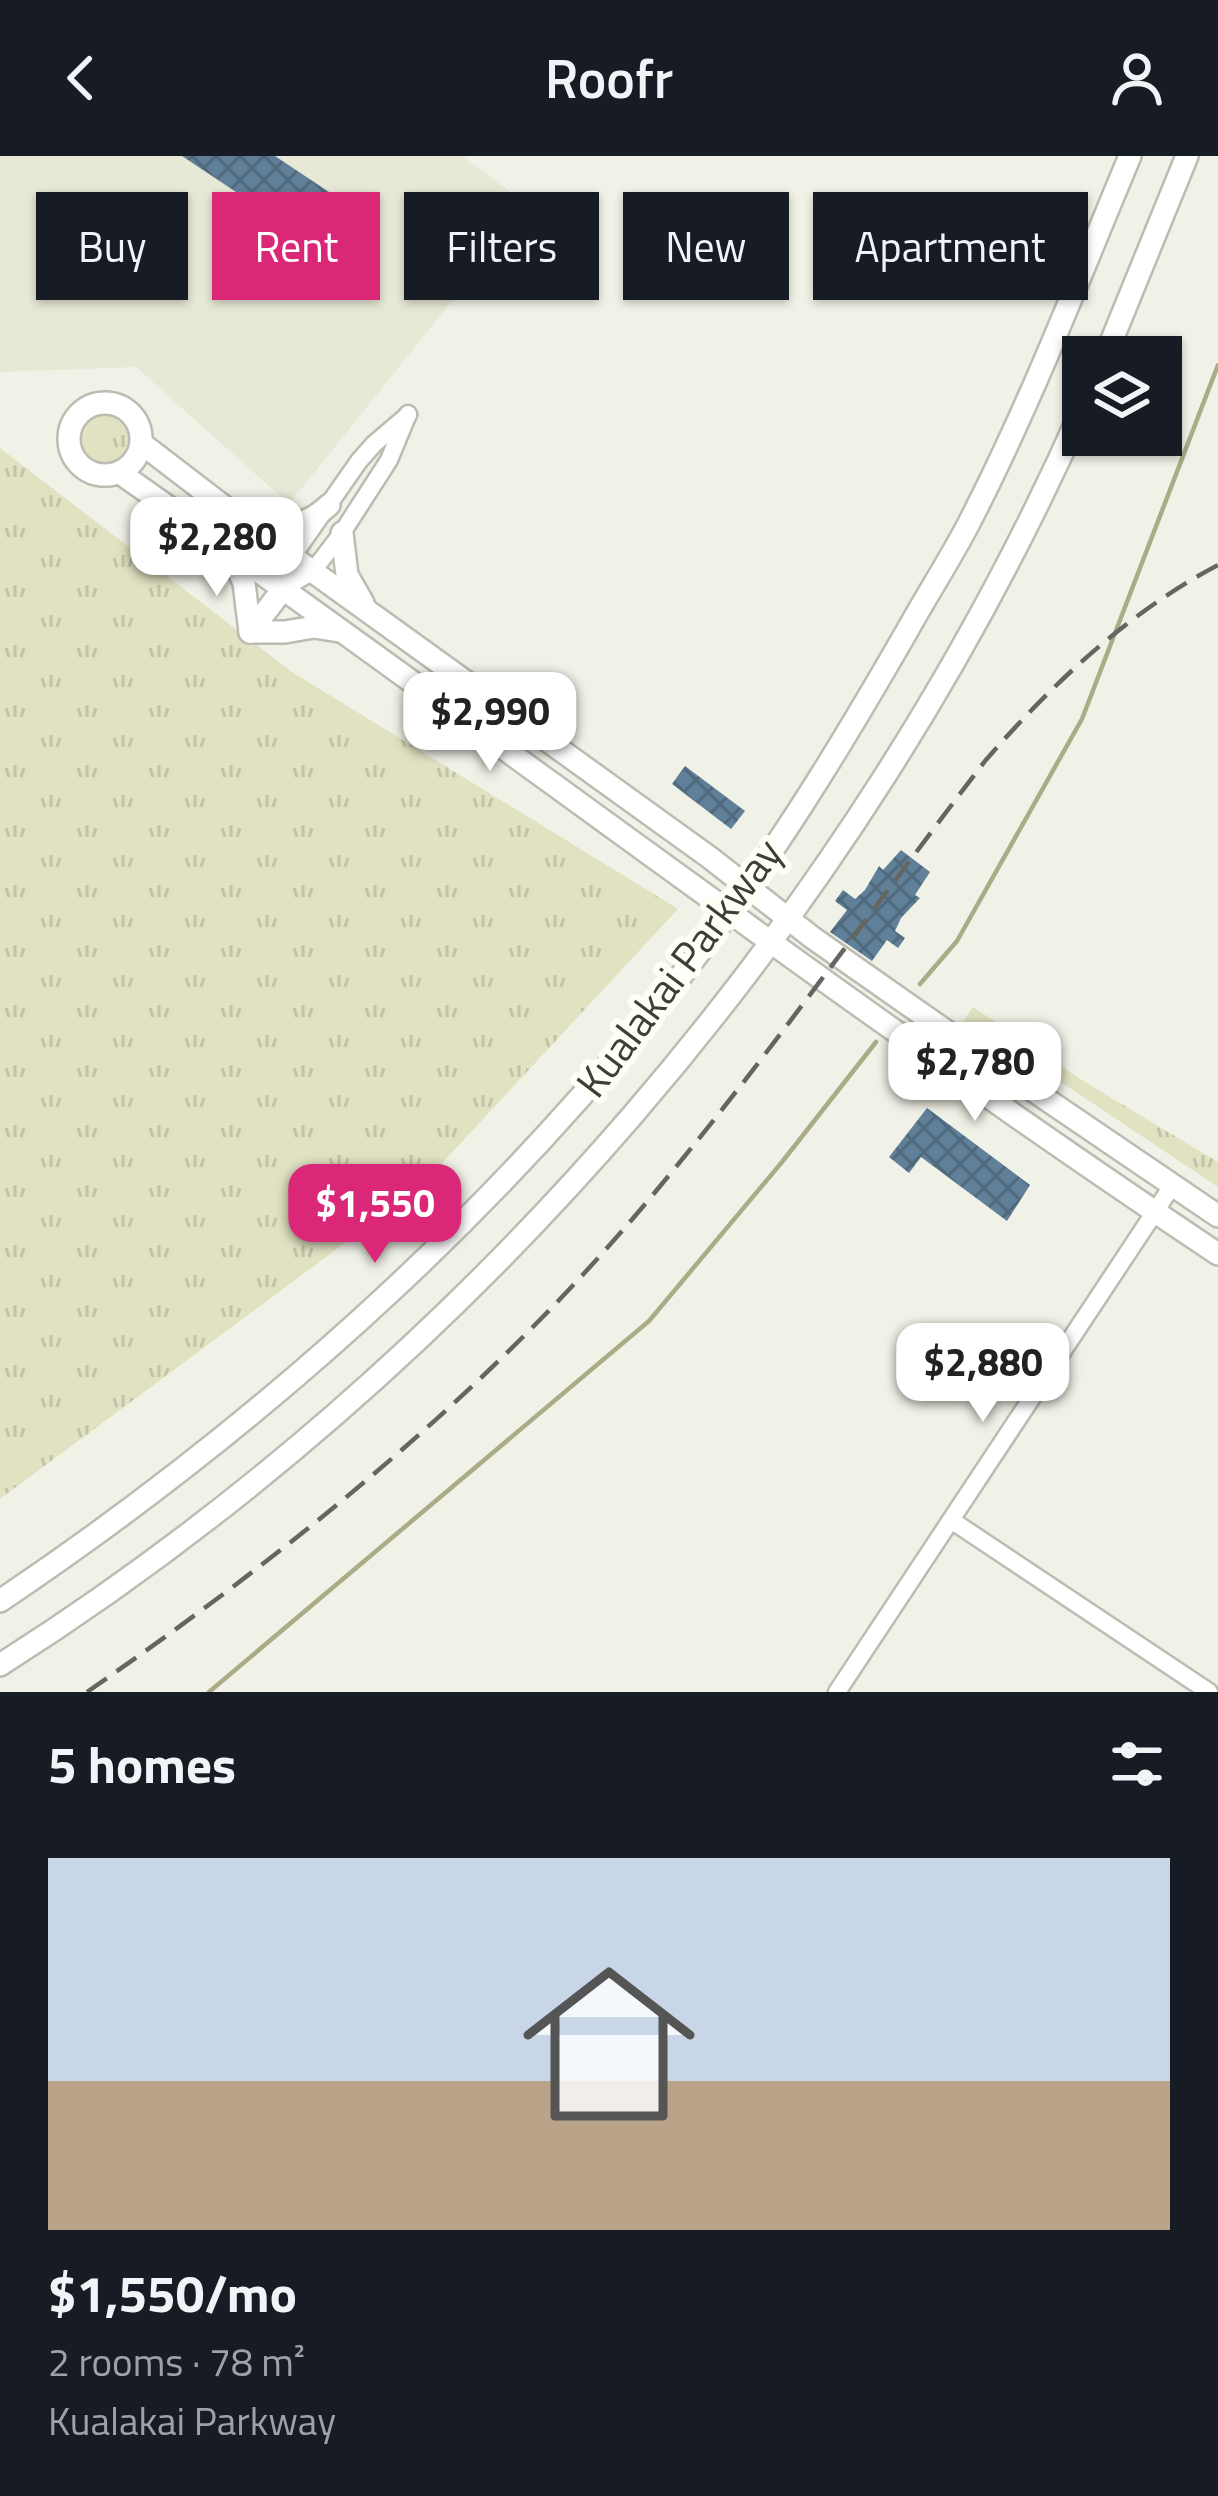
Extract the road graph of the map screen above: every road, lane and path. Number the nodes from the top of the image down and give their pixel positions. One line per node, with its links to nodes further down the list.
1 (1130, 156): 17 (main road, Kualakai Parkway)
2 (1187, 156): 3 (main road)
3 (1114, 336)
4 (141, 443): 6 (main road); 6 (main road); 8 (main road)
5 (1062, 451): 19 (main road, Kualakai Parkway)
6 (120, 473): 10 (main road)
7 (328, 505): 8 (main road); 9 (street); 11 (street)
8 (244, 521): 11 (main road)
9 (343, 533): 12 (street); 14 (main road)
10 (228, 549): 13 (main road); 15 (main road)
11 (292, 556): 12 (main road); 13 (street)
12 (314, 571): 13 (street); 14 (main road)
13 (283, 589): 15 (main road); 16 (main road)
14 (371, 613): 17 (main road)
15 (250, 632): 16 (main road)
16 (344, 633): 18 (main road)
17 (747, 886): 18 (main road, Kualakai Parkway); 19 (main road)
18 (730, 910): 20 (main road); 26 (main road, Kualakai Parkway)
19 (787, 917): 20 (main road, Kualakai Parkway); 21 (main road)
20 (770, 940): 22 (main road); 27 (main road, Kualakai Parkway)
21 (1172, 1186): 22 (street); 23 (main road)
22 (1156, 1212): 24 (main road); 25 (street)
23 (1218, 1216)
24 (1218, 1254)
25 (951, 1520): 28 (street); 29 (street)
26 (0, 1601)
27 (4, 1664)
28 (837, 1692)
29 (1209, 1692)

